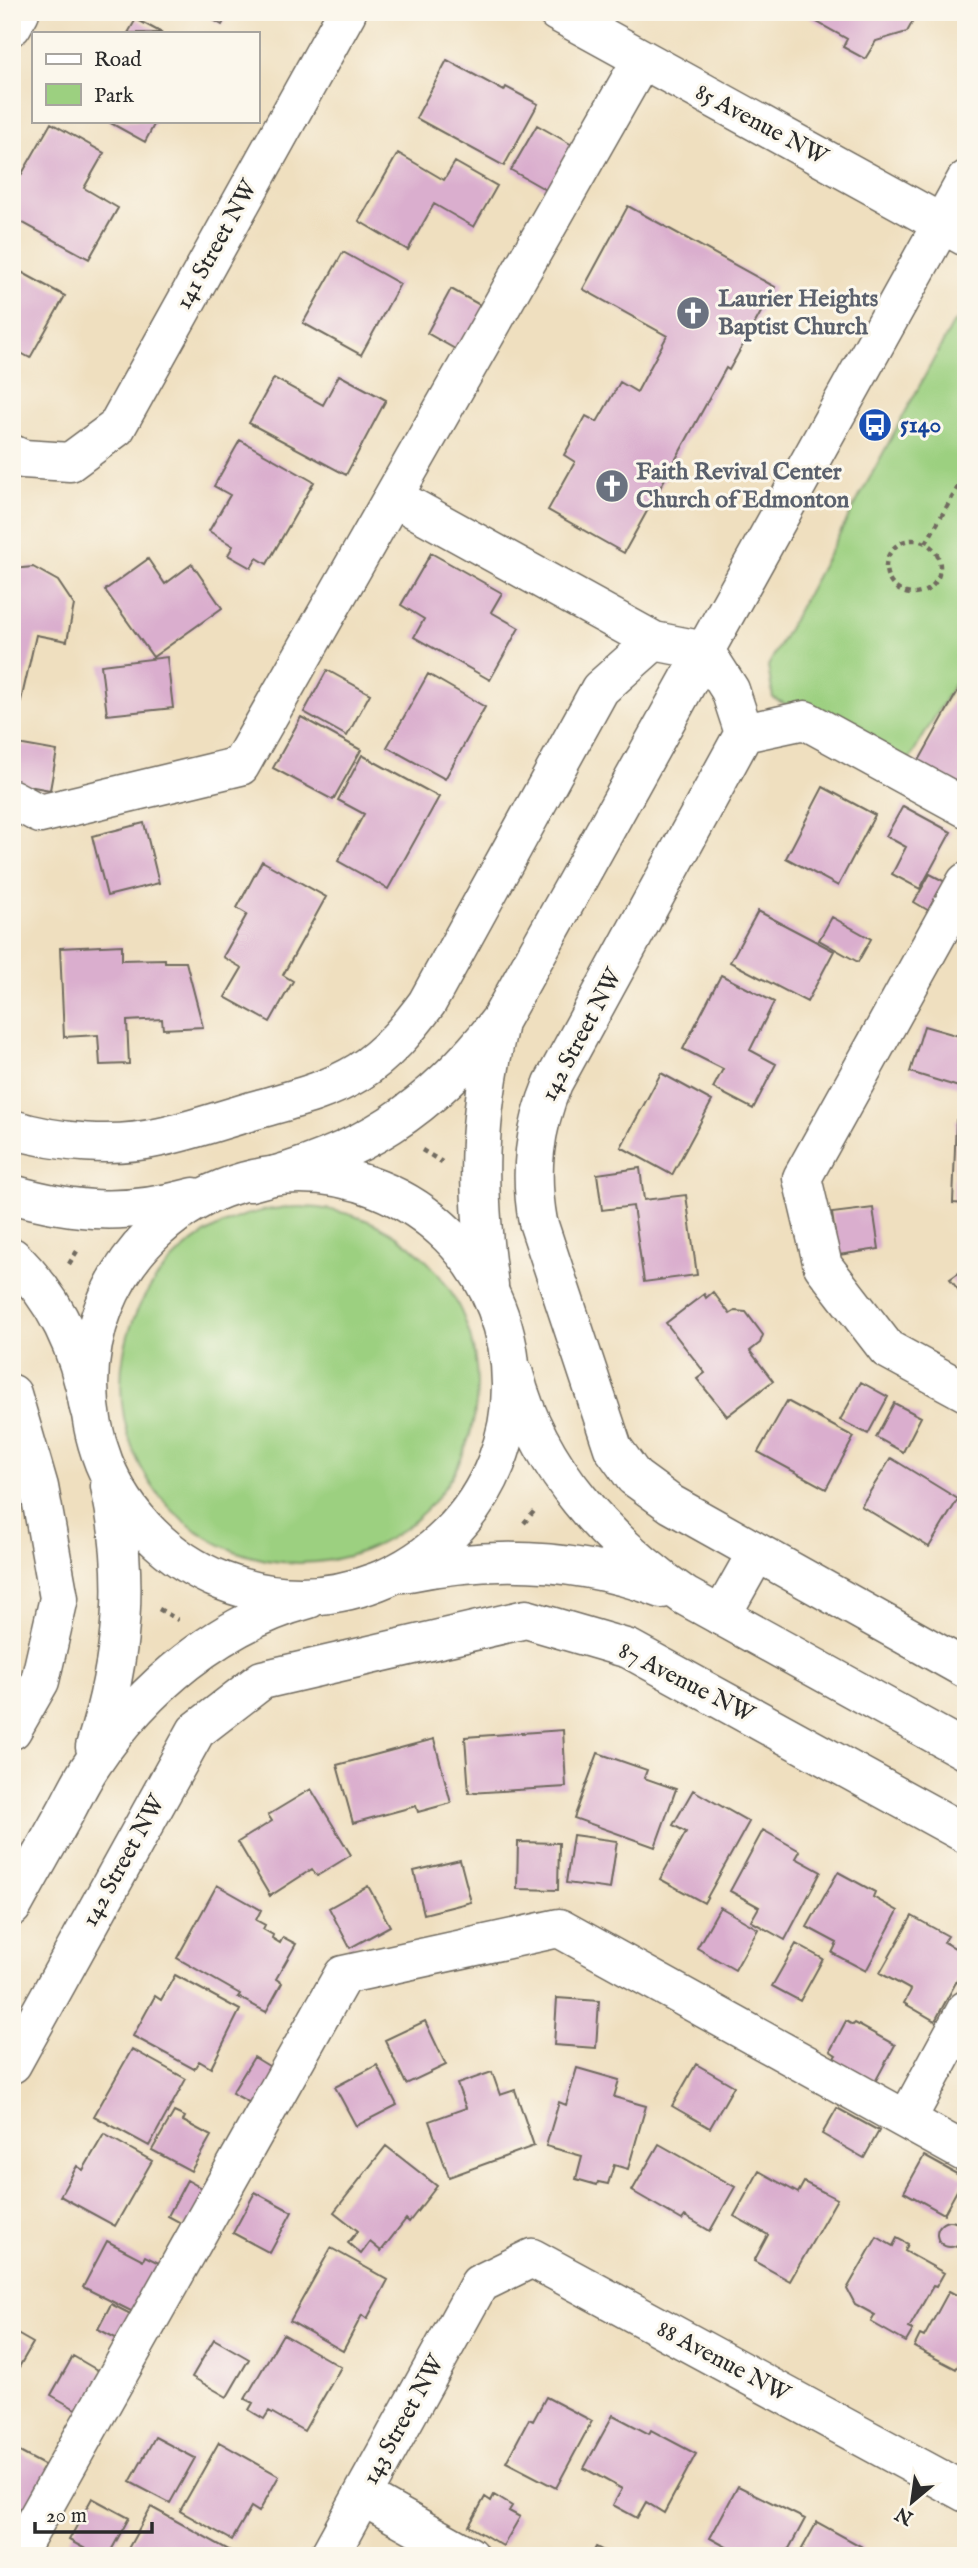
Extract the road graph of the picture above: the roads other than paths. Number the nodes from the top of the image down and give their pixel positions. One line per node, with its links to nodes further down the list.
1 (20, 12): 4 (street)
2 (347, 12): 8 (street, 141 Street NW)
3 (556, 12): 5 (street, 85 Avenue NW)
4 (12, 26)
5 (641, 61): 7 (street, 85 Avenue NW); 9 (street)
6 (966, 180): 7 (street)
7 (954, 230): 11 (street)
8 (12, 454)
9 (393, 497): 10 (street); 13 (street)
10 (654, 641): 11 (street); 17 (street)
11 (705, 651): 12 (street); 16 (street)
12 (744, 733): 14 (street); 28 (street, 142 Street NW)
13 (12, 799)
14 (966, 808)
15 (966, 882): 24 (street)
16 (500, 1020): 18 (street); 22 (street)
17 (12, 1129)
18 (250, 1182): 20 (street); 22 (street)
19 (12, 1194): 20 (street)
20 (194, 1197): 26 (street)
21 (12, 1257): 26 (street)
22 (489, 1285): 23 (street)
23 (507, 1343): 29 (street); 31 (street)
24 (966, 1392)
25 (12, 1394): 34 (street)
26 (89, 1408): 27 (street)
27 (107, 1474): 30 (street); 36 (street)
28 (757, 1552): 31 (street); 32 (street)
29 (399, 1574): 30 (street); 31 (street)
30 (338, 1592): 36 (street)
31 (721, 1616): 35 (street)
32 (966, 1669)
33 (262, 1680): 37 (street, 87 Avenue NW); 40 (street, 142 Street NW)
34 (12, 1730)
35 (966, 1751)
36 (72, 1801): 38 (street)
37 (966, 1835)
38 (12, 1907)
39 (966, 2010): 41 (street)
40 (12, 2064)
41 (906, 2119): 42 (street); 46 (street)
42 (966, 2153)
43 (479, 2284): 44 (street, 88 Avenue NW); 45 (street, 143 Street NW)
44 (966, 2493)
45 (362, 2496): 47 (street, 143 Street NW); 48 (street)
46 (16, 2556)
47 (329, 2556)
48 (469, 2556)

